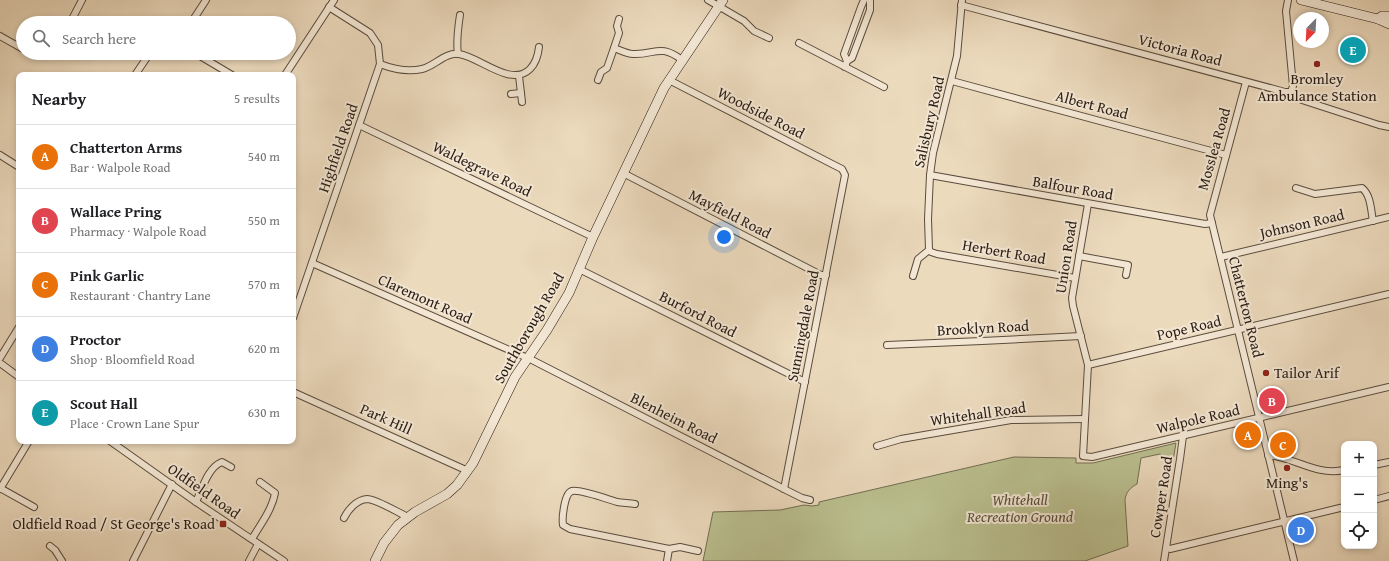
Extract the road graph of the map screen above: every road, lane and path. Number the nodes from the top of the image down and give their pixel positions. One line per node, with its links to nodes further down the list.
1 (82, 0): 13 (street)
2 (206, 0): 14 (street)
3 (334, 0): 11 (street)
4 (708, 0): 10 (street)
5 (864, 0): 32 (street)
6 (870, 0): 32 (street)
7 (1288, 0): 42 (street)
8 (1301, 0): 17 (street)
9 (961, 2): 39 (street, Salisbury Road); 40 (street, Victoria Road)
10 (720, 3): 20 (street); 30 (street, Southborough Road)
11 (329, 7): 26 (street); 31 (street, Highfield Road)
12 (460, 15): 25 (street)
13 (74, 16)
14 (196, 16)
15 (1389, 16): 17 (street)
16 (619, 19): 23 (street)
17 (1378, 19): 18 (street)
18 (1389, 24)
19 (0, 36): 22 (street)
20 (769, 38)
21 (799, 43): 32 (street)
22 (16, 45)
23 (614, 48): 30 (street); 37 (street)
24 (531, 49): 36 (street)
25 (458, 54): 31 (street); 36 (street)
26 (296, 58)
27 (145, 60): 33 (street)
28 (207, 60): 34 (street)
29 (295, 60): 35 (street)
30 (682, 60): 38 (street, Southborough Road)
31 (380, 64): 46 (street, Highfield Road)
32 (846, 64): 41 (street)
33 (137, 72)
34 (227, 72)
35 (287, 72)
36 (519, 76): 43 (street)
37 (598, 80)
38 (669, 80): 51 (street, Woodside Road); 52 (street, Southborough Road)
39 (952, 81): 49 (street, Albert Road); 53 (street, Salisbury Road)
40 (1246, 82): 42 (street, Victoria Road); 49 (street, Mosslea Road)
41 (884, 87)
42 (1291, 92): 47 (street, Victoria Road)
43 (521, 93): 44 (street); 45 (street)
44 (511, 94)
45 (522, 102)
46 (360, 125): 59 (street, Waldegrave Road); 63 (street, Highfield Road)
47 (1389, 127)
48 (0, 155): 50 (street)
49 (1226, 155): 58 (street, Mosslea Road)
50 (16, 165)
51 (842, 169): 66 (street, Sunningdale Road)
52 (623, 173): 59 (street, Southborough Road); 66 (street, Mayfield Road)
53 (930, 175): 55 (street, Balfour Road); 60 (street, Salisbury Road)
54 (1296, 188): 57 (street)
55 (1088, 204): 58 (street, Balfour Road); 61 (street, Union Road)
56 (1389, 217): 57 (street, Johnson Road)
57 (1373, 221): 62 (street, Johnson Road)
58 (1212, 223): 62 (street, Chatterton Road)
59 (593, 237): 64 (street, Southborough Road)
60 (930, 250): 67 (street); 68 (street, Herbert Road)
61 (1079, 256): 65 (street); 68 (street, Union Road)
62 (1221, 257): 71 (street, Chatterton Road)
63 (312, 263): 70 (street, Highfield Road); 76 (street, Claremont Road)
64 (579, 269): 76 (street, Southborough Road); 80 (street, Burford Road)
65 (1126, 275)
66 (826, 276): 80 (street, Sunningdale Road)
67 (913, 276)
68 (1075, 278): 73 (street, Union Road)
69 (1389, 294): 71 (street, Pope Road)
70 (296, 309)
71 (1238, 330): 78 (street, Pope Road); 83 (street, Chatterton Road)
72 (16, 332): 75 (street)
73 (1081, 336): 74 (street, Brooklyn Road); 78 (street, Union Road)
74 (887, 345)
75 (0, 358)
76 (528, 358): 94 (street, Southborough Road); 99 (street, Blenheim Road)
77 (0, 363): 79 (street)
78 (1088, 365): 84 (street, Union Road)
79 (16, 375)
80 (805, 382): 99 (street, Sunningdale Road)
81 (1389, 387): 83 (street, Walpole Road)
82 (296, 393): 94 (street, Park Hill)
83 (1260, 418): 85 (street, Walpole Road); 89 (street, Chatterton Road)
84 (1085, 419): 88 (street, Whitehall Road); 90 (street, Union Road)
85 (1183, 436): 90 (street, Walpole Road); 113 (street, Cowper Road)
86 (27, 444): 98 (street)
87 (114, 444): 97 (street, Oldfield Road)
88 (877, 446)
89 (1268, 455): 95 (street); 109 (street, Chatterton Road)
90 (1084, 456)
91 (1389, 462): 92 (street)
92 (1377, 464)
93 (231, 467): 103 (street)
94 (468, 471): 107 (street, Southborough Road)
95 (1341, 471)
96 (260, 482): 110 (street)
97 (172, 484): 103 (street, Oldfield Road); 117 (street)
98 (0, 488): 105 (street)
99 (784, 489): 102 (street, Blenheim Road)
100 (1389, 496): 101 (street)
101 (1377, 499)
102 (810, 500)
103 (196, 502): 110 (street, Oldfield Road)
104 (635, 504): 114 (street)
105 (34, 507)
106 (1341, 508): 109 (street)
107 (408, 517): 108 (street); 120 (street, Southborough Road)
108 (344, 518)
109 (1284, 521): 113 (street); 123 (street, Chatterton Road)
110 (252, 539): 111 (street, Oldfield Road)
111 (258, 544): 118 (street); 119 (street, Oldfield Road)
112 (50, 546): 116 (street)
113 (1167, 548): 122 (street, Cowper Road)
114 (669, 549): 115 (street); 121 (street)
115 (698, 551)
116 (62, 561)
117 (133, 561)
118 (249, 561)
119 (284, 561)
120 (375, 561)
121 (667, 561)
122 (1164, 561)
123 (1294, 561)

